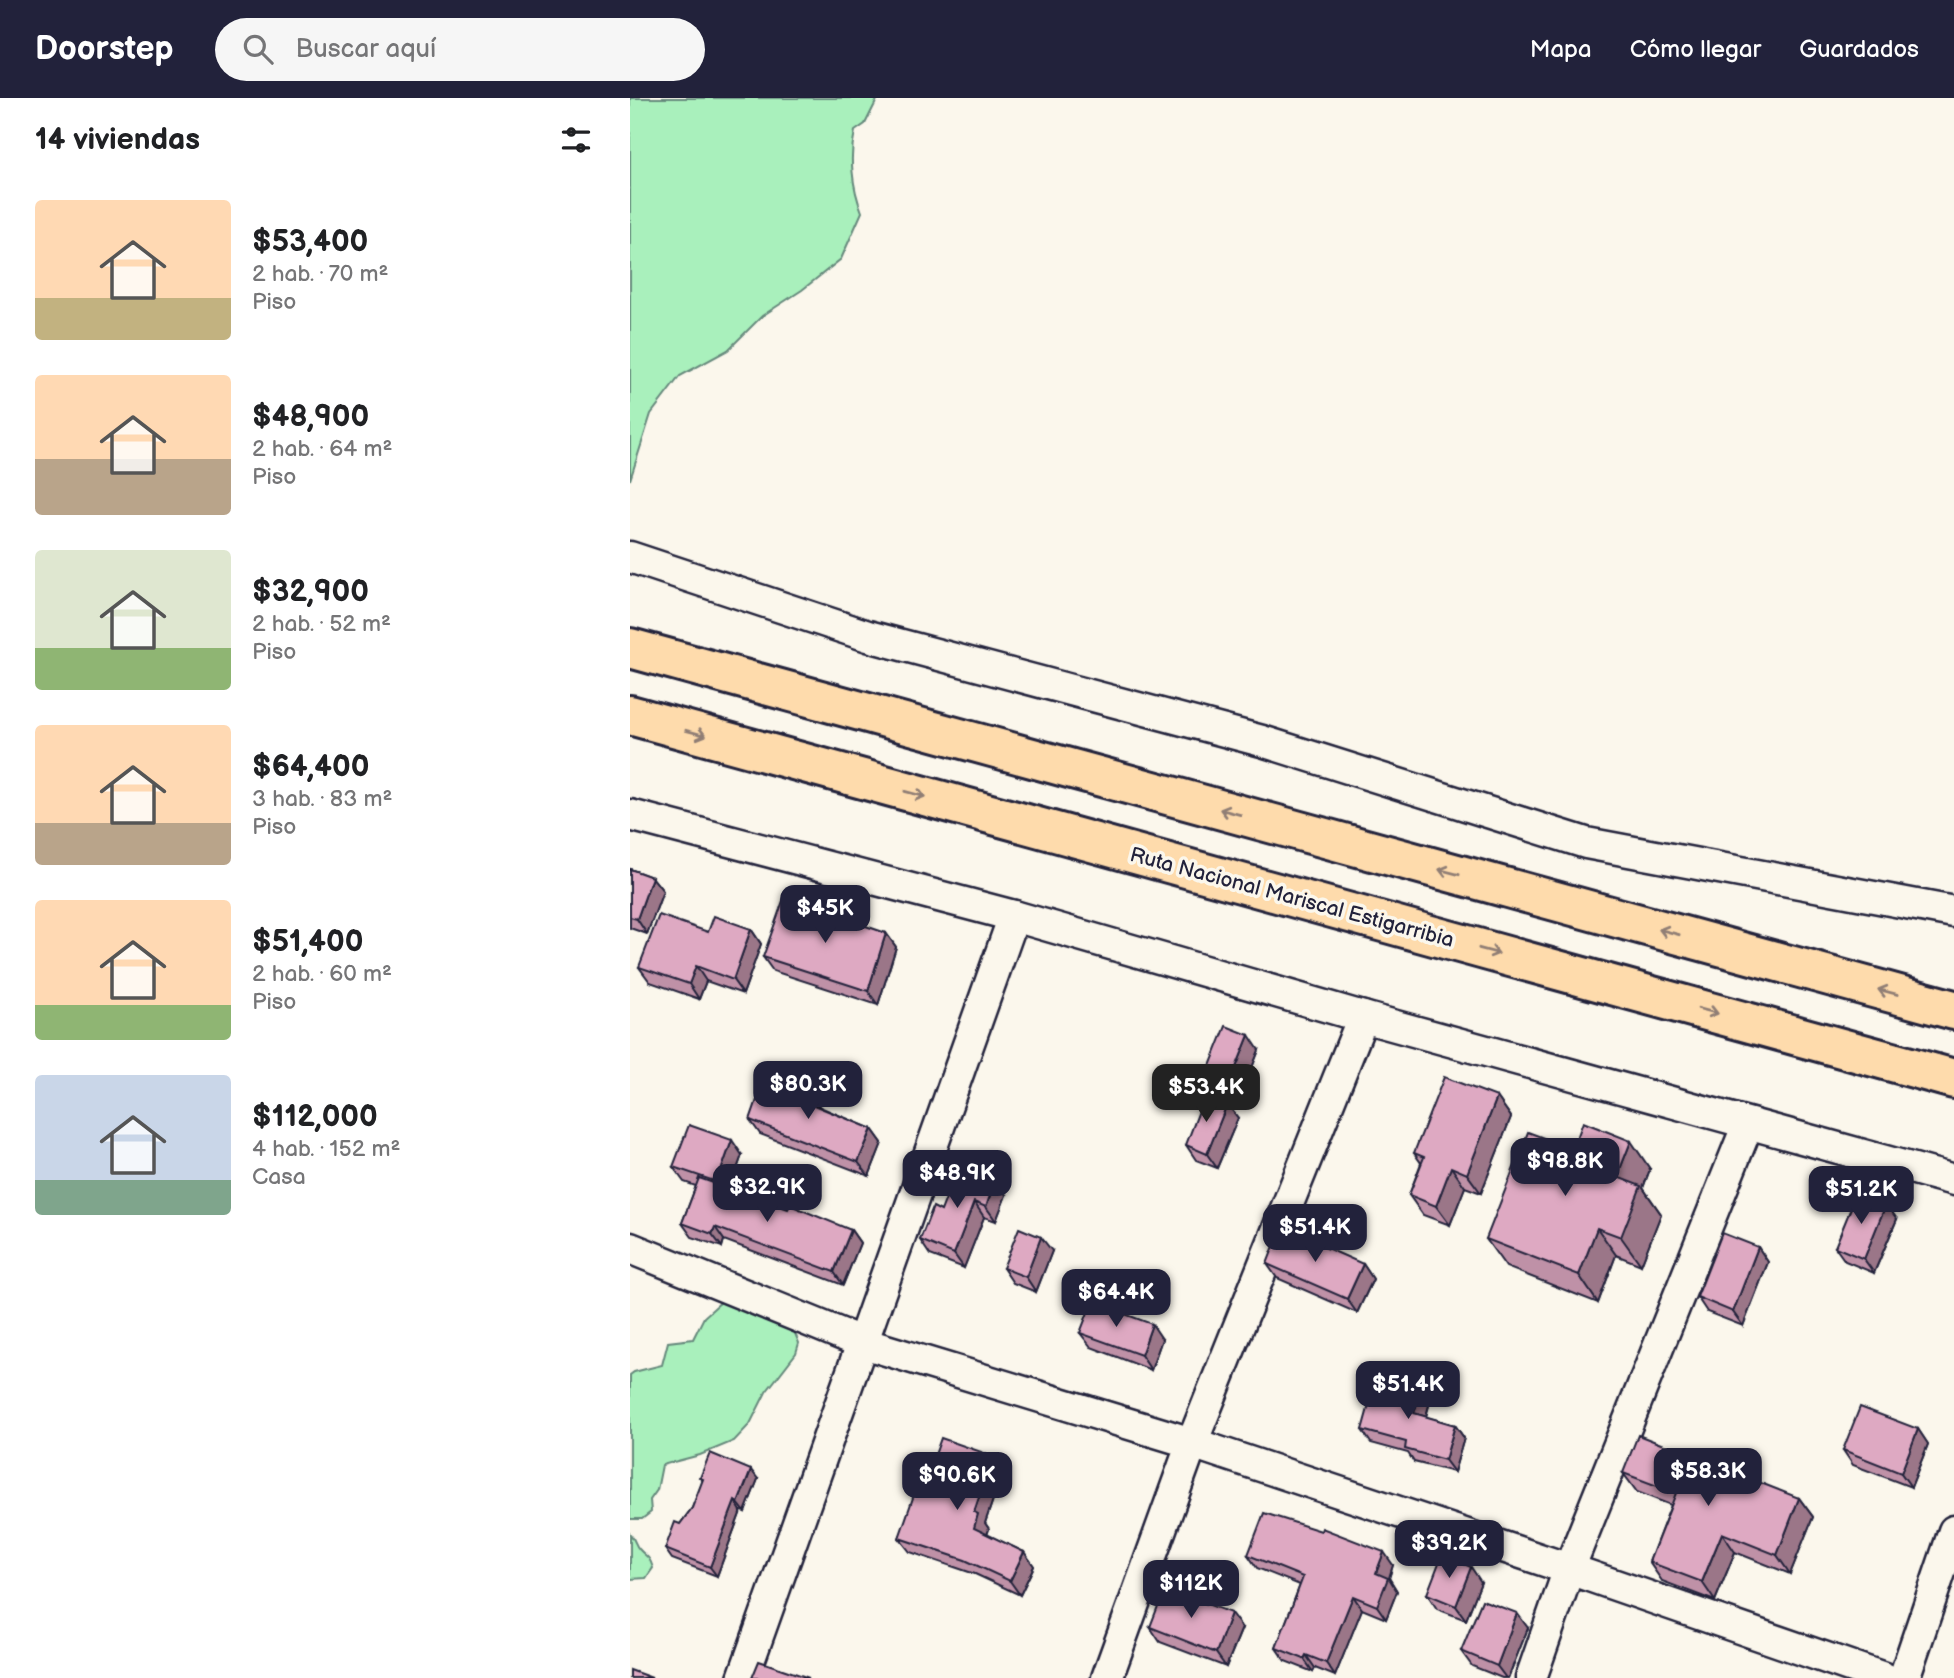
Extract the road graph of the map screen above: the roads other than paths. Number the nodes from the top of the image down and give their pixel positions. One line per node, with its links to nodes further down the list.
1 (630, 556): 5 (street)
2 (630, 648): 7 (highway, one-way to 2)
3 (630, 715): 9 (highway, Ruta Nacional Mariscal Estigarribia, one-way to 9)
4 (630, 815): 6 (street)
5 (1954, 912)
6 (1014, 916): 8 (street); 13 (street)
7 (1954, 1010)
8 (1363, 1017): 10 (street); 14 (street)
9 (1954, 1079)
10 (1748, 1124): 11 (street); 16 (street)
11 (1954, 1180)
12 (630, 1248): 13 (street)
13 (863, 1343): 14 (street); 17 (street)
14 (1192, 1443): 16 (street); 18 (street)
15 (1954, 1531): 21 (street)
16 (1570, 1569): 19 (street); 20 (street)
17 (743, 1678)
18 (1107, 1678)
19 (1531, 1678)
20 (1884, 1678)
21 (1903, 1678)

